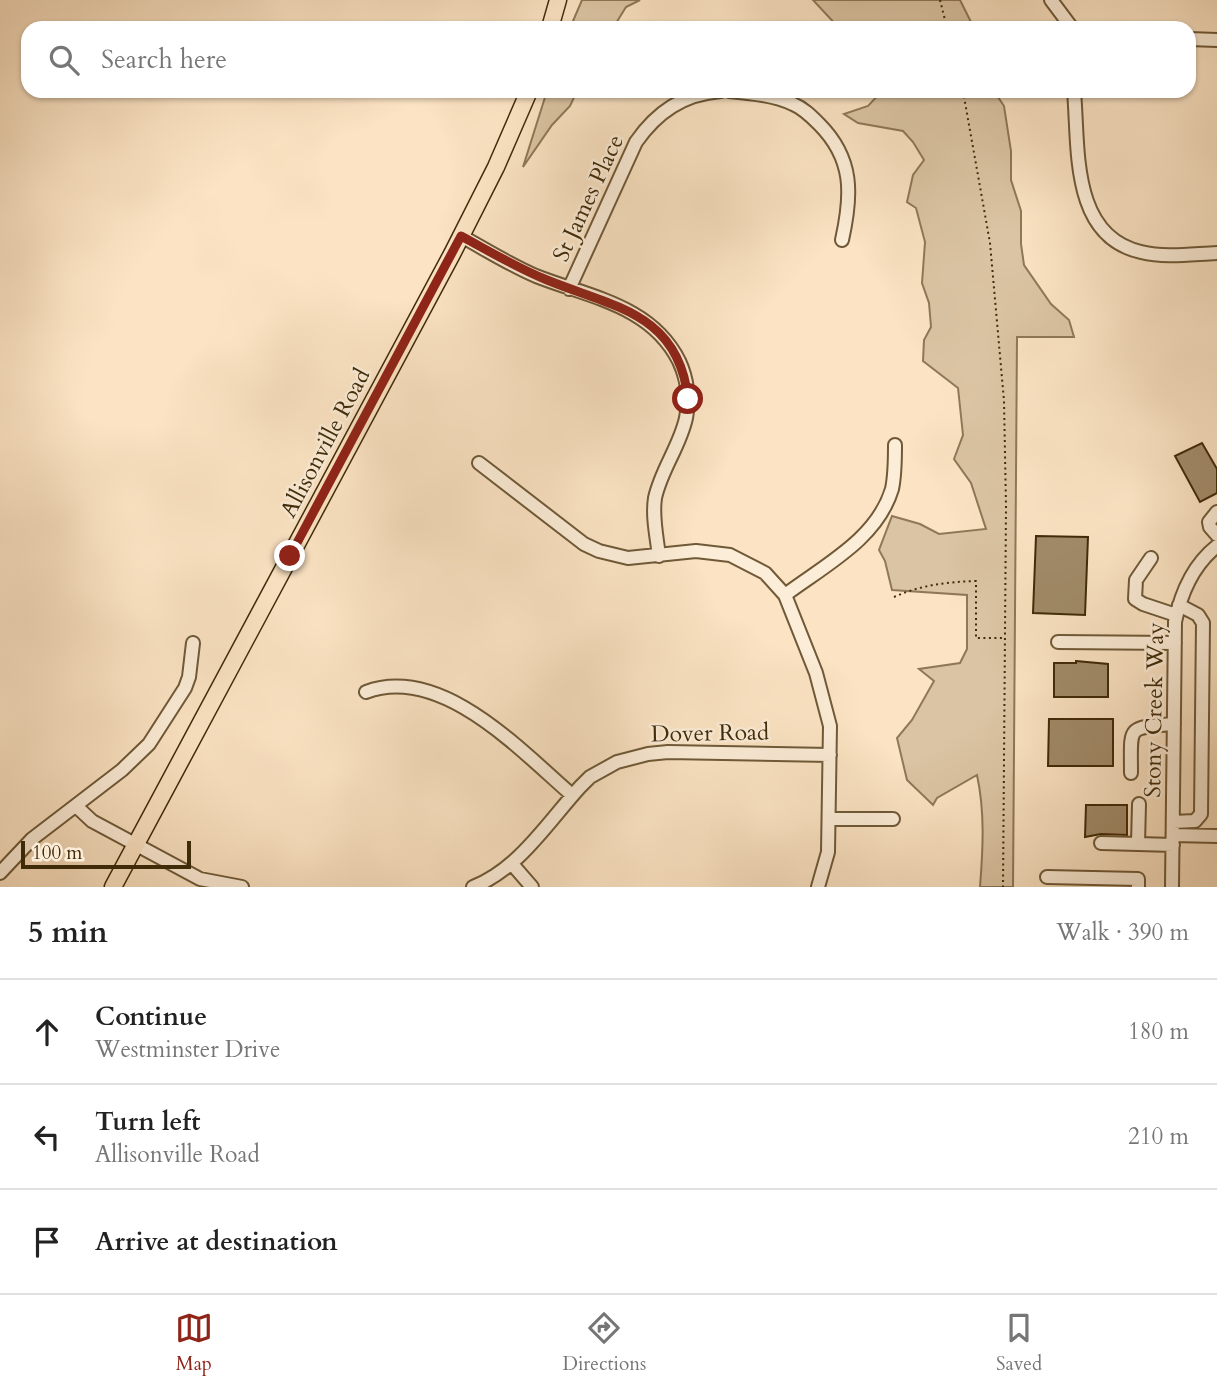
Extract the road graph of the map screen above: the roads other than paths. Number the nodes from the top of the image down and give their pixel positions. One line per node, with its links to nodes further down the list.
1 (558, 0): 3 (main road)
2 (1051, 0): 4 (street)
3 (552, 21)
4 (1067, 21)
5 (1196, 39): 6 (street)
6 (1217, 40)
7 (525, 98): 11 (main road, Allisonville Road)
8 (690, 98): 14 (street, St James Place)
9 (774, 98): 12 (street)
10 (1074, 98): 13 (street)
11 (461, 236): 14 (street); 40 (main road, Allisonville Road)
12 (842, 240)
13 (1217, 253)
14 (569, 289): 20 (street)
15 (895, 445): 22 (street)
16 (479, 463): 20 (street)
17 (1217, 512): 18 (street)
18 (1217, 535)
19 (1217, 546): 23 (street, Stony Creek Way)
20 (659, 556): 22 (street)
21 (1151, 558): 23 (street)
22 (785, 594): 29 (street)
23 (1178, 610): 26 (street, Stony Creek Way); 36 (street)
24 (1058, 642): 26 (street)
25 (193, 643): 33 (street)
26 (1175, 643): 28 (street, Stony Creek Way)
27 (366, 692): 31 (street)
28 (1174, 724): 30 (street); 36 (street, Stony Creek Way)
29 (830, 755): 31 (street, Dover Road); 35 (street)
30 (1130, 773)
31 (572, 795): 41 (street, Dover Road)
32 (1139, 804): 39 (street)
33 (76, 806): 40 (street); 42 (street)
34 (893, 819): 35 (street)
35 (829, 820): 48 (street)
36 (1173, 834): 37 (street); 39 (street); 50 (street, Stony Creek Way)
37 (1217, 836)
38 (1101, 843): 39 (street)
39 (1138, 844)
40 (136, 845): 44 (main road, Allisonville Road); 45 (street)
41 (512, 864): 46 (street, Dover Road); 47 (street)
42 (0, 873)
43 (1047, 877): 49 (street)
44 (113, 887)
45 (242, 887)
46 (473, 887)
47 (532, 887)
48 (818, 887)
49 (1138, 887)
50 (1172, 887)

